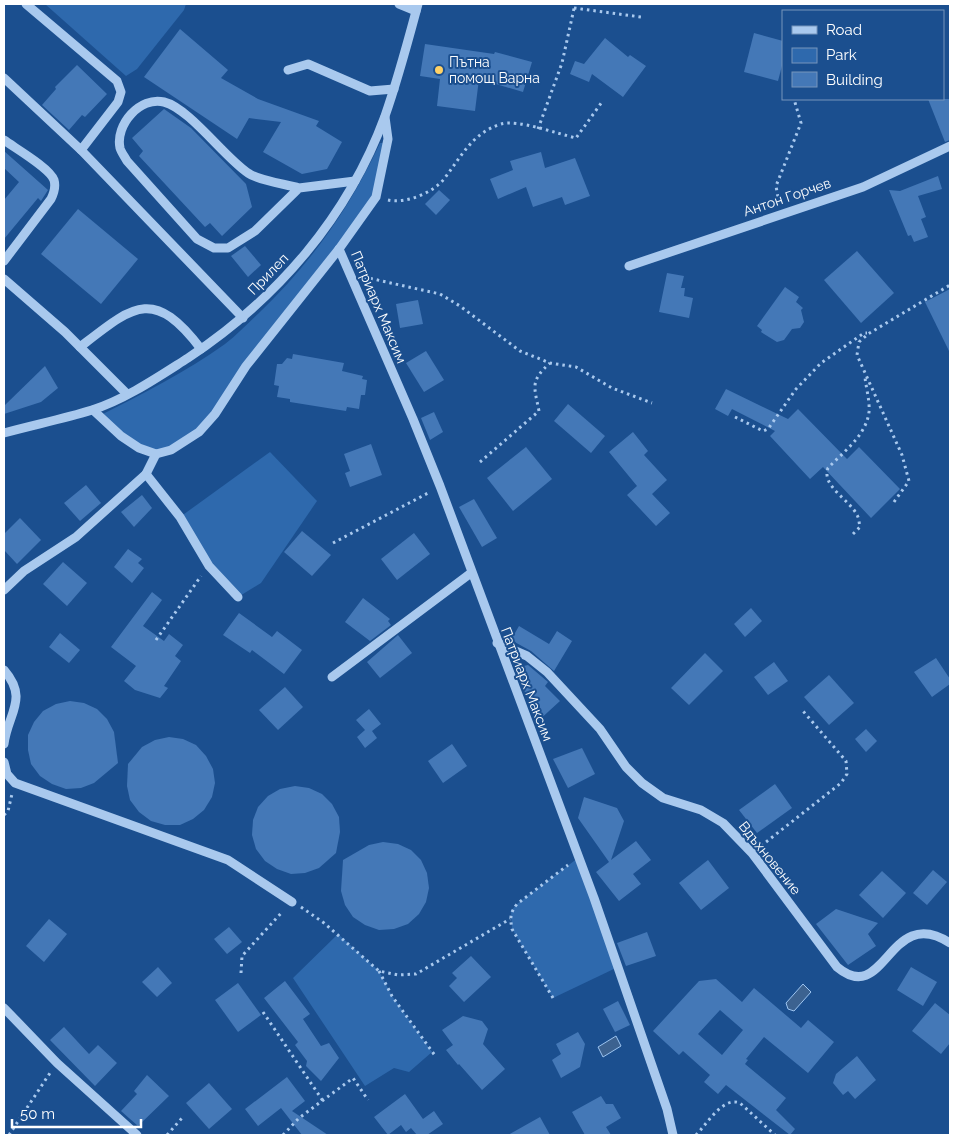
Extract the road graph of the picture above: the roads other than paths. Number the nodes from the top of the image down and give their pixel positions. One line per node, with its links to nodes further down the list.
1 (26, 4): 10 (street)
2 (399, 4): 3 (street)
3 (417, 7): 6 (street, Прилеп)
4 (288, 70): 6 (street)
5 (4, 78): 10 (street)
6 (394, 89): 7 (street, Прилеп)
7 (385, 117): 11 (street, Прилеп); 13 (street)
8 (4, 140): 14 (street)
9 (950, 146): 15 (street, Антон Горчев)
10 (81, 150): 17 (street)
11 (355, 181): 12 (street); 17 (street, Прилеп)
12 (299, 188): 12 (street)
13 (339, 249): 23 (street); 25 (street, Патриарх Максим)
14 (5, 258)
15 (629, 266)
16 (4, 279): 18 (street)
17 (242, 318): 19 (street, Прилеп)
18 (80, 347): 19 (street); 20 (street)
19 (201, 349): 20 (street, Прилеп)
20 (127, 394): 21 (street, Прилеп)
21 (93, 410): 22 (street, Прилеп); 23 (street)
22 (4, 433)
23 (156, 454): 24 (street)
24 (146, 474): 26 (street); 27 (street)
25 (471, 573): 28 (street, Патриарх Максим); 30 (street)
26 (4, 590)
27 (238, 597)
28 (497, 643): 34 (street, Вдъхновение); 37 (street, Патриарх Максим)
29 (4, 670): 31 (street)
30 (332, 677)
31 (4, 744)
32 (4, 762): 33 (street)
33 (292, 902)
34 (950, 943)
35 (4, 1008): 36 (street)
36 (137, 1135)
37 (673, 1135)

